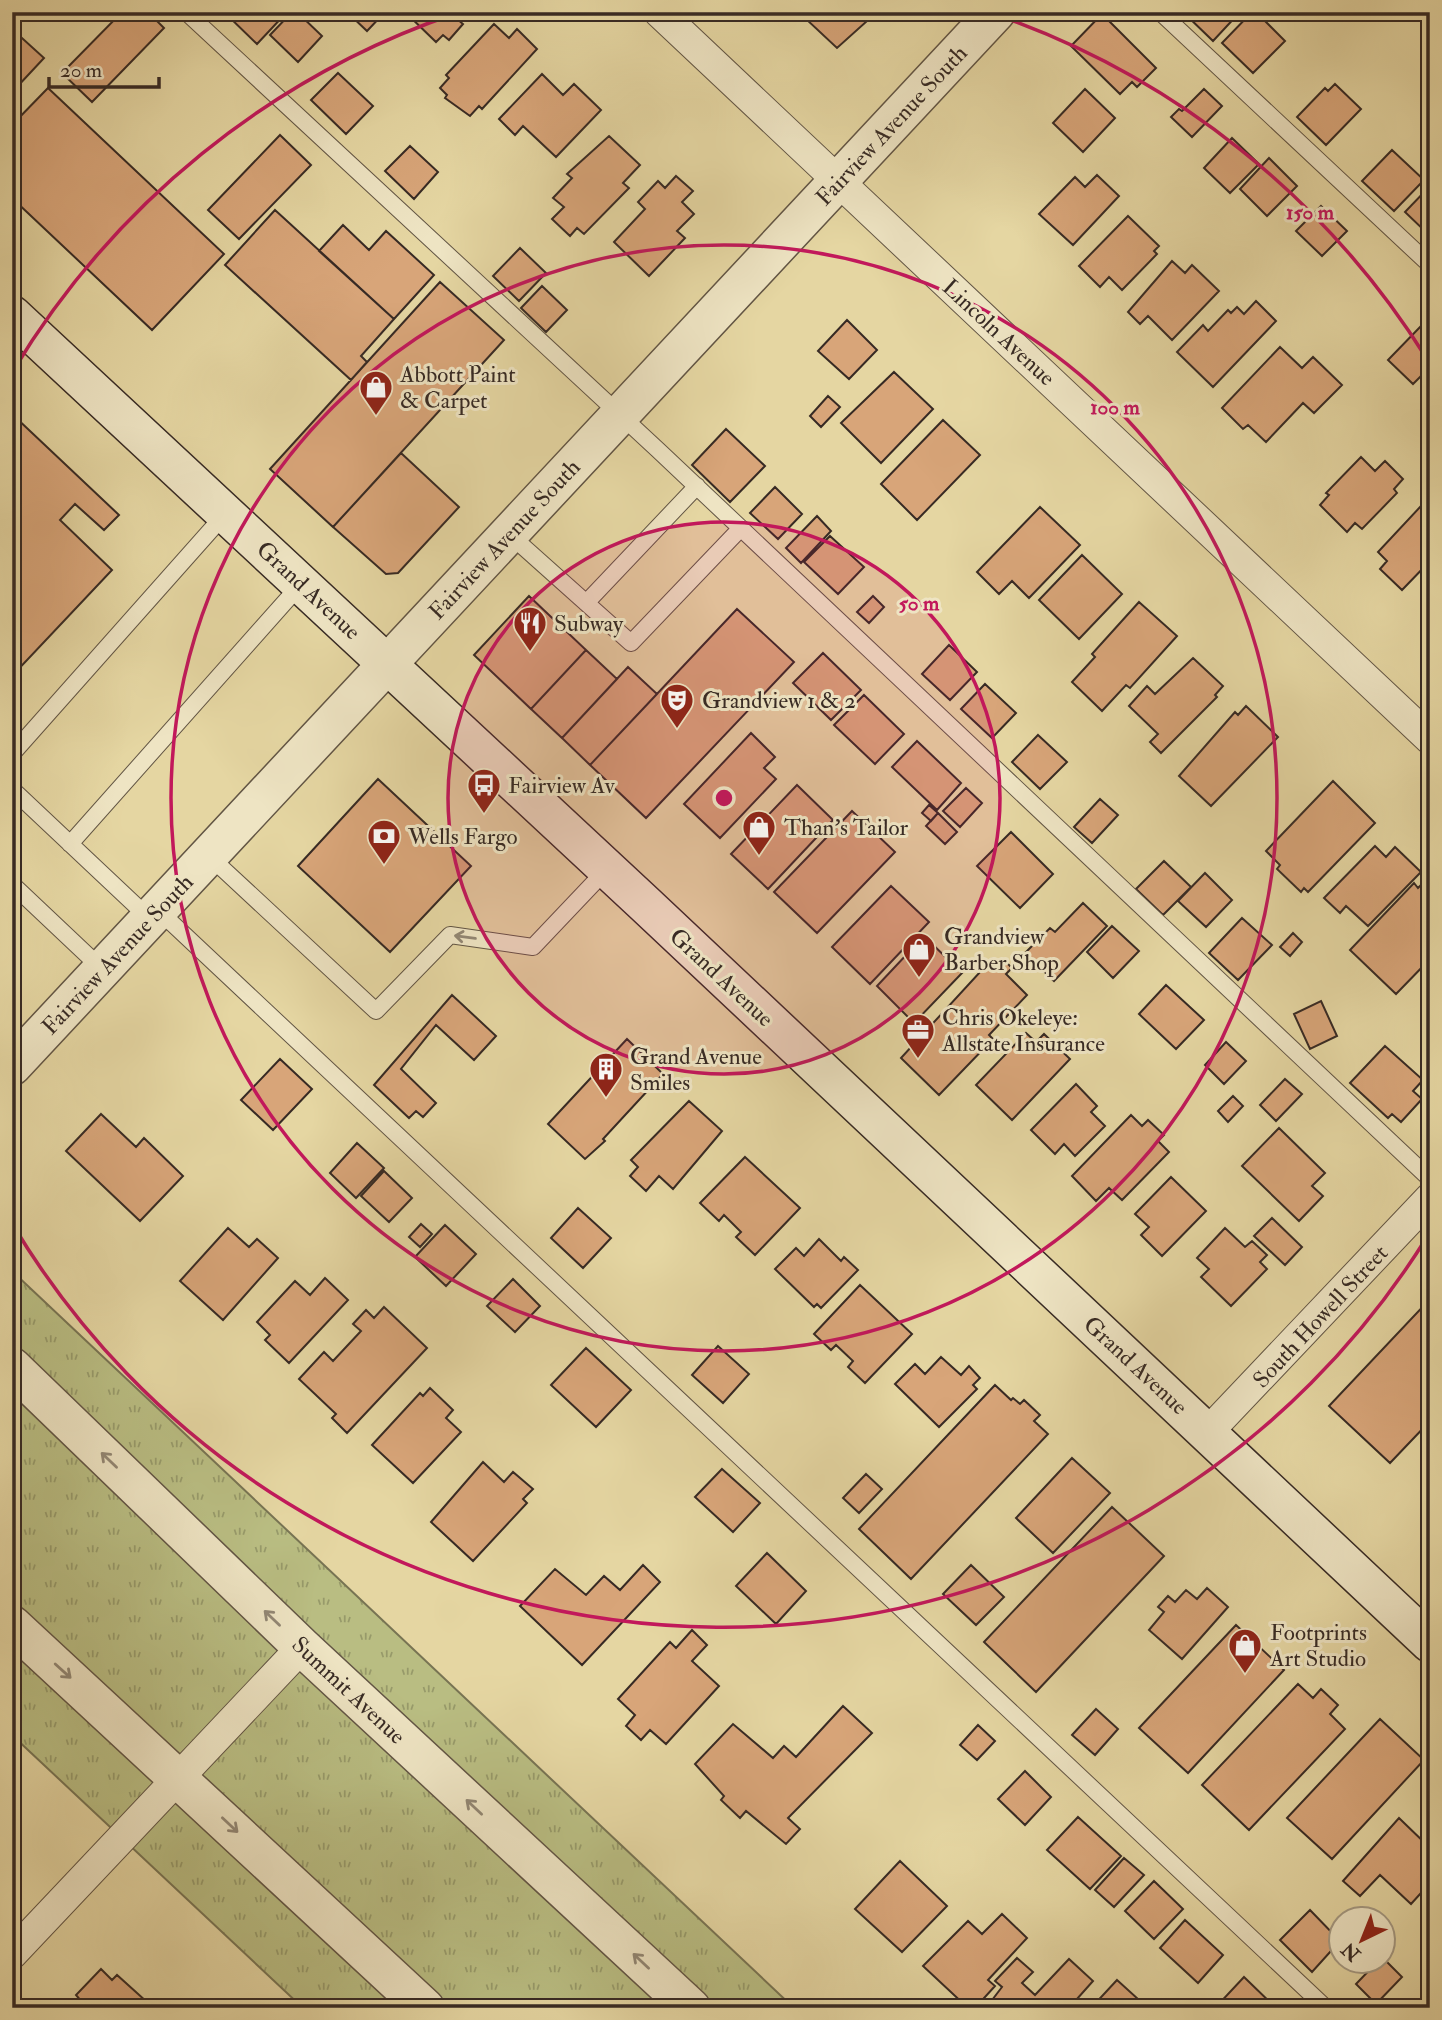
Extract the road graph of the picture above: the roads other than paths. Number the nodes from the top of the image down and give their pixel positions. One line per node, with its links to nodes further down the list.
1 (186, 12): 8 (lane)
2 (659, 12): 5 (street, Lincoln Avenue)
3 (996, 12): 5 (street, Fairview Avenue South)
4 (1160, 12): 6 (lane)
5 (839, 181): 8 (street, Fairview Avenue South); 16 (street, Lincoln Avenue)
6 (1430, 265)
7 (12, 315): 10 (street, Grand Avenue)
8 (621, 414): 9 (lane); 12 (street, Fairview Avenue South)
9 (697, 486): 11 (lane); 14 (lane)
10 (226, 513): 13 (street, Grand Avenue); 17 (lane)
11 (741, 528): 14 (lane); 26 (lane)
12 (509, 534): 14 (lane); 15 (street, Fairview Avenue South)
13 (301, 583): 15 (street, Grand Avenue); 19 (lane)
14 (586, 603)
15 (388, 664): 20 (street, Fairview Avenue South); 21 (street, Grand Avenue)
16 (1430, 739)
17 (12, 754)
18 (12, 789): 19 (lane)
19 (70, 844): 23 (lane)
20 (209, 856): 21 (lane, one-way to 20); 23 (street, Fairview Avenue South)
21 (607, 869): 29 (street, Grand Avenue)
22 (12, 884): 24 (lane)
23 (154, 914): 24 (street, Fairview Avenue South); 37 (lane)
24 (102, 970): 25 (street, Fairview Avenue South)
25 (12, 1066)
26 (1430, 1179)
27 (1430, 1198): 29 (street, South Howell Street)
28 (12, 1367): 32 (street, Summit Avenue, one-way to 28)
29 (1209, 1432): 31 (street, Grand Avenue)
30 (12, 1625): 33 (street, one-way to 33)
31 (1430, 1643)
32 (302, 1647): 33 (street); 36 (street, Summit Avenue, one-way to 32)
33 (180, 1777): 34 (street); 35 (street, one-way to 35)
34 (12, 1954)
35 (425, 2008)
36 (691, 2008)
37 (1326, 2008)

